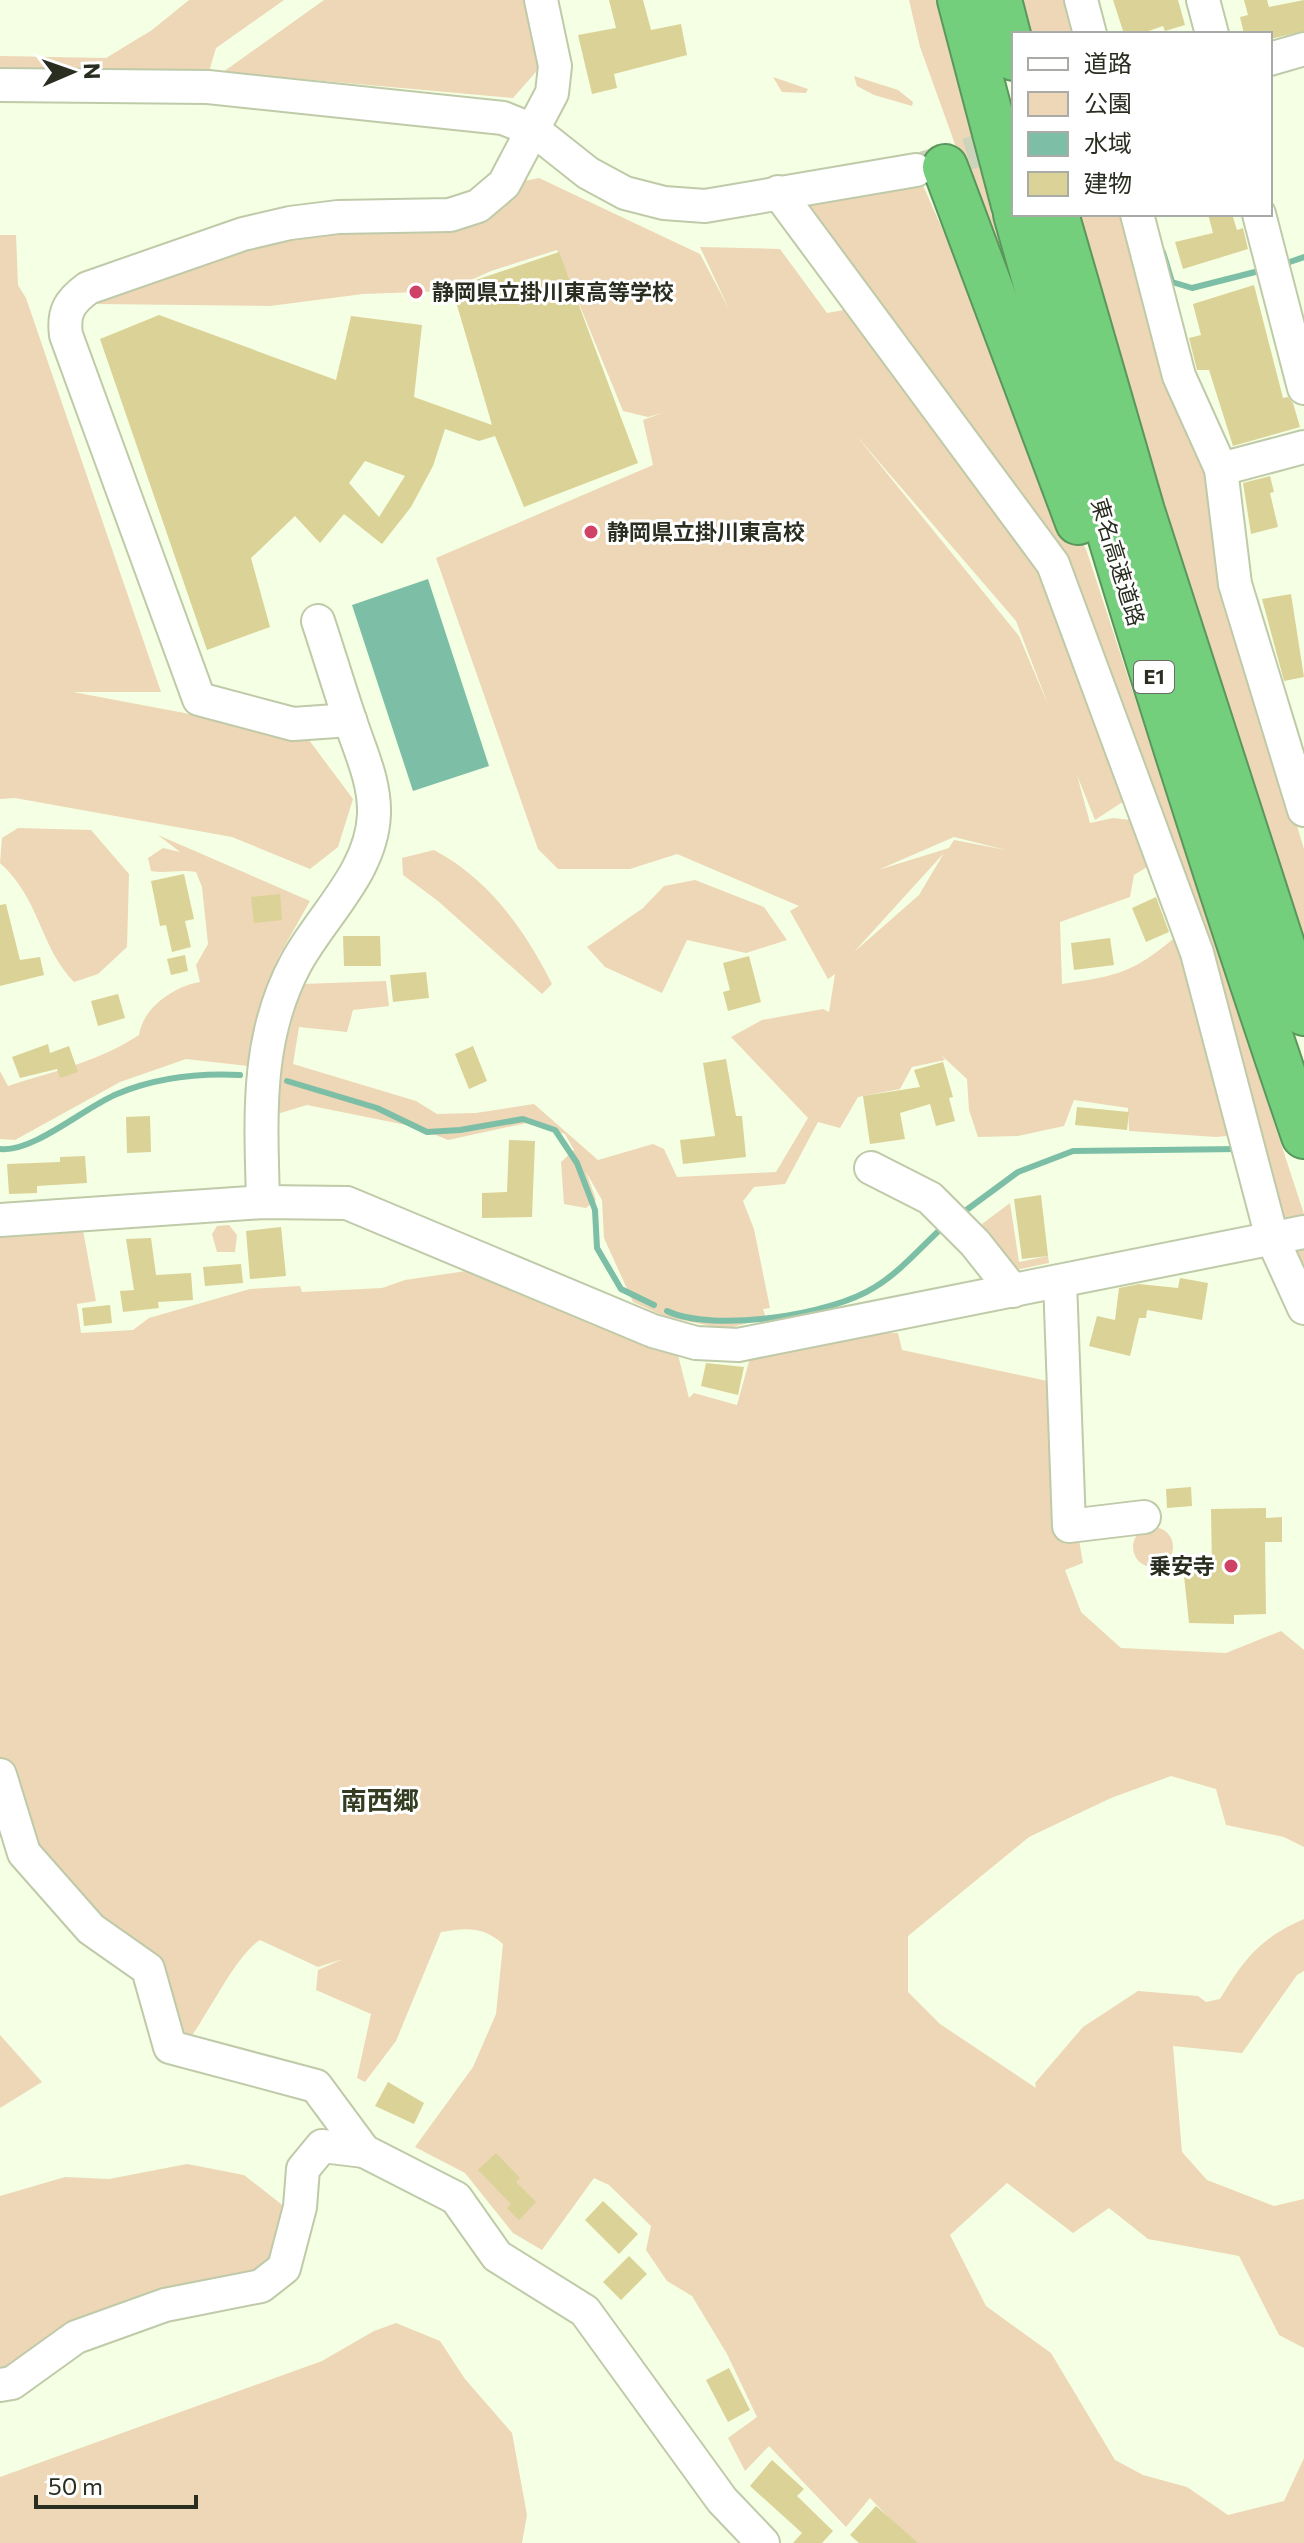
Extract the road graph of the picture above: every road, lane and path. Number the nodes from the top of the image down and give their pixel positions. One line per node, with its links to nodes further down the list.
1 (541, 0): 12 (street)
2 (960, 0): 15 (highway)
3 (999, 0): 9 (highway)
4 (1081, 0): 6 (street)
5 (1203, 0): 7 (street)
6 (1089, 32)
7 (1211, 32)
8 (1304, 49): 10 (street)
9 (1012, 50)
10 (1272, 58)
11 (0, 85): 12 (street)
12 (535, 131): 14 (street); 24 (street)
13 (931, 168): 14 (street); 26 (highway)
14 (778, 192): 33 (street)
15 (1012, 197)
16 (1017, 216): 26 (highway, 東名高速道路 / E1)
17 (1057, 216): 27 (highway, 東名高速道路 / E1)
18 (1138, 216): 22 (street)
19 (1260, 216): 20 (street)
20 (1304, 388)
21 (1304, 447): 22 (street)
22 (1221, 469): 25 (street)
23 (318, 621): 24 (street)
24 (350, 720): 30 (street)
25 (1304, 810)
26 (1232, 924): 28 (highway, 東名高速道路 / E1)
27 (1304, 1013)
28 (1304, 1136)
29 (871, 1168): 35 (street)
30 (263, 1202): 31 (street); 35 (street)
31 (0, 1220)
32 (1304, 1232): 33 (street)
33 (1272, 1238): 34 (street); 36 (street)
34 (1060, 1281): 35 (street); 37 (street)
35 (1013, 1291)
36 (1304, 1308)
37 (1144, 1517)
38 (0, 1775): 39 (street)
39 (364, 2151): 40 (street); 41 (street)
40 (0, 2385)
41 (763, 2543)

